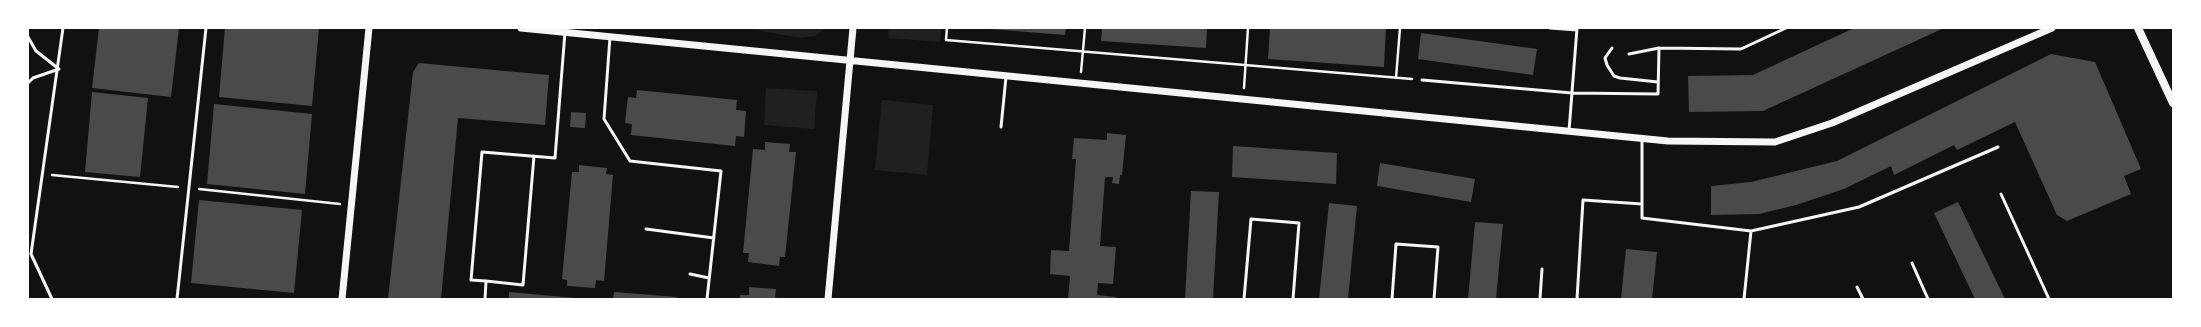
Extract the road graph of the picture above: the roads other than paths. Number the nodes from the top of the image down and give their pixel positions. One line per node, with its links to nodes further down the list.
1 (63, 28): 18 (lane)
2 (206, 28): 43 (lane)
3 (369, 28): 44 (street)
4 (521, 28): 11 (street)
5 (853, 28): 17 (street)
6 (1550, 28): 10 (lane)
7 (1786, 28): 15 (lane)
8 (2052, 28): 27 (street)
9 (2138, 28): 24 (main road)
10 (1577, 29): 23 (lane)
11 (565, 32): 13 (street); 29 (lane)
12 (28, 37): 18 (lane)
13 (610, 37): 17 (street); 34 (lane)
14 (1612, 48): 21 (lane)
15 (1659, 48): 16 (lane); 21 (lane)
16 (1629, 54)
17 (850, 60): 19 (street); 47 (street)
18 (59, 69): 22 (lane); 35 (lane)
19 (1006, 76): 25 (lane); 26 (street)
20 (1422, 80): 23 (lane)
21 (1658, 82): 23 (lane)
22 (28, 83)
23 (1572, 93): 26 (lane)
24 (2173, 103)
25 (1001, 127)
26 (1569, 131): 27 (street)
27 (1642, 138): 31 (lane)
28 (1998, 147): 33 (lane)
29 (534, 156): 40 (lane); 40 (lane)
30 (2001, 194): 57 (lane)
31 (1642, 204): 33 (lane); 53 (lane)
32 (646, 229): 34 (lane)
33 (1751, 231): 54 (lane)
34 (714, 238): 39 (lane)
35 (30, 255): 42 (lane)
36 (1912, 263): 56 (lane)
37 (1542, 269): 52 (lane)
38 (690, 274): 39 (lane)
39 (709, 278): 46 (lane)
40 (486, 281): 45 (lane)
41 (1857, 287): 55 (lane)
42 (52, 299)
43 (177, 299)
44 (342, 299)
45 (485, 299)
46 (707, 299)
47 (828, 299)
48 (1244, 299): 49 (lane)
49 (1293, 299)
50 (1392, 299): 51 (lane)
51 (1434, 299)
52 (1540, 299)
53 (1578, 299)
54 (1744, 299)
55 (1863, 299)
56 (1928, 299)
57 (2049, 299)

